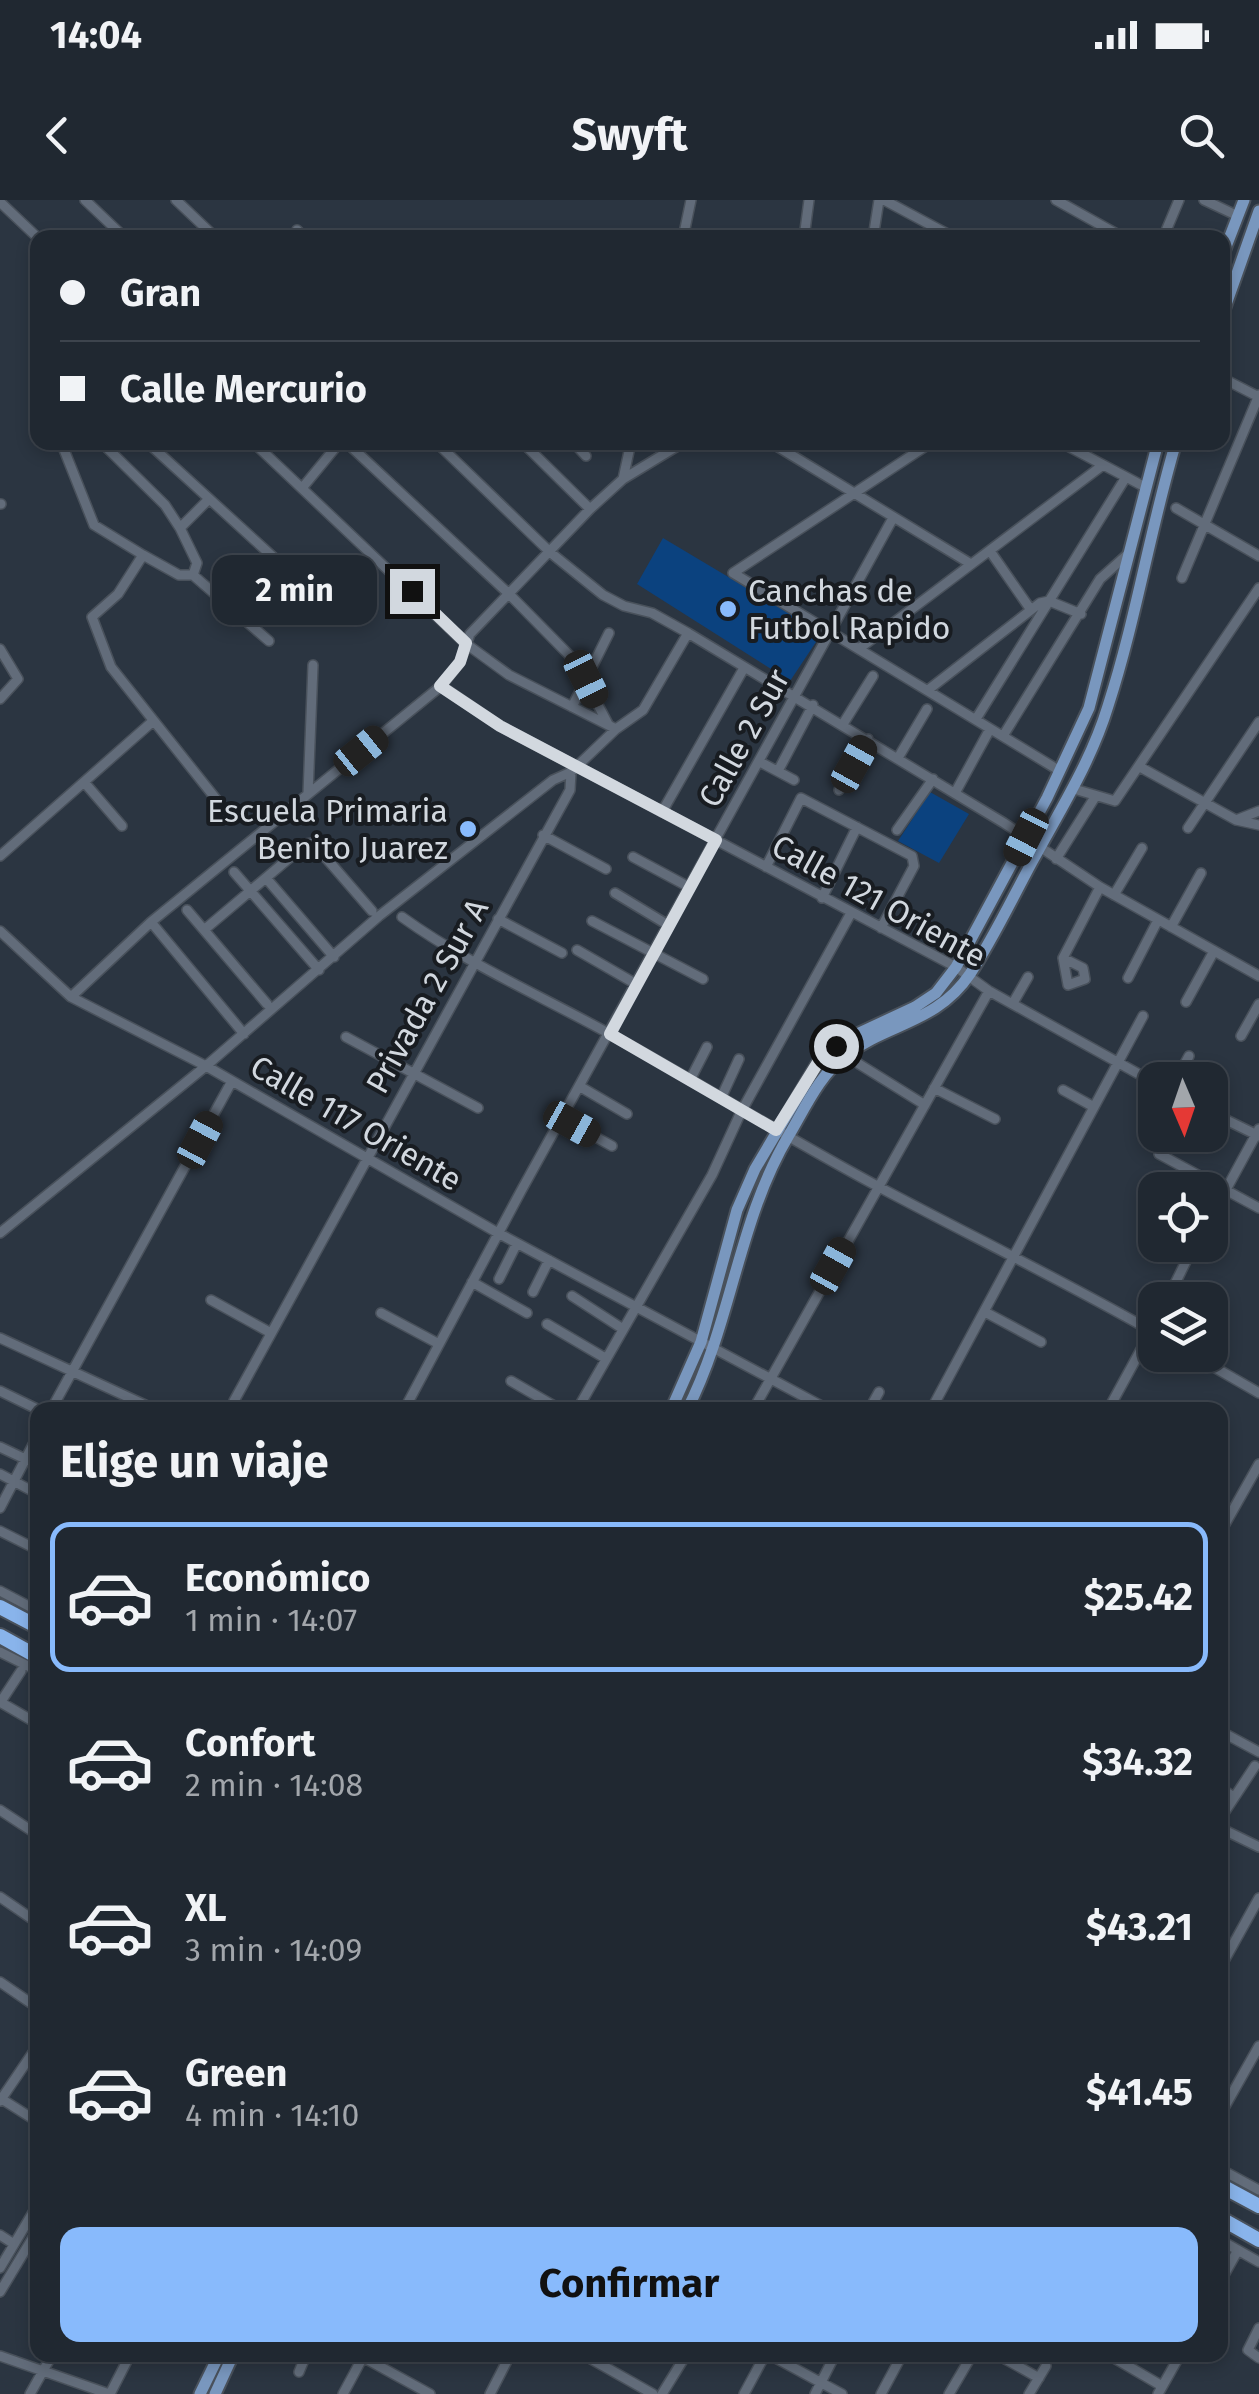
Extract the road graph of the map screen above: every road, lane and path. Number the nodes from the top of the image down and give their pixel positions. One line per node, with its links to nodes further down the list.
1 (85, 200): 15 (street)
2 (176, 200): 16 (street)
3 (692, 200): 17 (street)
4 (809, 200): 18 (street)
5 (1056, 200): 21 (street)
6 (1179, 200): 22 (street)
7 (1204, 200): 12 (street)
8 (1244, 200): 12 (main road)
9 (885, 201): 19 (street); 20 (street)
10 (0, 202): 14 (street)
11 (1259, 211): 13 (main road)
12 (1238, 216): 23 (main road)
13 (1256, 226): 24 (main road)
14 (30, 230)
15 (117, 230)
16 (208, 230)
17 (685, 230)
18 (805, 230)
19 (876, 230)
20 (940, 230)
21 (1110, 230)
22 (1166, 230)
23 (1230, 237)
24 (1230, 295)
25 (1230, 382): 26 (street)
26 (1259, 396): 54 (street)
27 (64, 450): 59 (street)
28 (109, 450): 55 (street)
29 (155, 450): 50 (street)
30 (263, 450): 47 (street)
31 (336, 450): 47 (street)
32 (352, 450): 66 (street)
33 (444, 450): 57 (street)
34 (530, 450): 52 (street)
35 (580, 450): 43 (street)
36 (629, 450): 46 (street)
37 (671, 450): 46 (street)
38 (783, 450): 49 (street)
39 (920, 450): 49 (street)
40 (1083, 450): 44 (street)
41 (1156, 450): 48 (main road)
42 (1174, 450): 106 (main road)
43 (586, 456)
44 (1103, 465): 45 (street); 56 (street)
45 (1126, 478): 48 (street); 67 (street)
46 (623, 480): 52 (street)
47 (303, 487): 75 (street)
48 (1145, 487): 58 (main road)
49 (854, 492): 53 (street); 71 (street)
50 (208, 500): 55 (street); 63 (street)
51 (1176, 508): 54 (street)
52 (590, 509): 57 (street)
53 (892, 518): 61 (street); 71 (street, Calle 2 Sur)
54 (1206, 523): 60 (street); 64 (street)
55 (180, 528): 62 (street)
56 (990, 551): 61 (street); 68 (street)
57 (552, 553): 66 (street); 72 (street)
58 (1128, 553): 69 (street); 102 (main road)
59 (142, 555): 62 (street); 90 (street)
60 (1259, 556)
61 (972, 564): 76 (street)
62 (193, 575): 74 (street)
63 (294, 576)
64 (1182, 578)
65 (1259, 588): 99 (street)
66 (508, 592): 75 (street); 81 (street)
67 (1050, 601): 68 (street); 69 (street); 70 (street)
68 (1030, 609): 70 (street); 83 (street)
69 (1080, 614): 95 (street)
70 (1038, 620): 89 (street)
71 (831, 631): 76 (street); 84 (street, Calle 2 Sur)
72 (688, 632): 79 (street); 93 (street)
73 (610, 633): 81 (street)
74 (268, 641)
75 (466, 643): 82 (street); 87 (street)
76 (860, 648): 83 (street)
77 (0, 649): 85 (street)
78 (313, 665): 109 (street)
79 (744, 668): 84 (street); 114 (street)
80 (873, 676): 92 (street)
81 (586, 679): 87 (street); 93 (street)
82 (440, 686): 100 (street, Calle 121 Oriente); 109 (street)
83 (928, 690): 89 (street)
84 (793, 698): 86 (street); 98 (street, Calle 2 Sur)
85 (0, 699)
86 (812, 705): 92 (street); 101 (street)
87 (572, 706): 93 (street)
88 (926, 710): 97 (street)
89 (976, 719): 94 (street)
90 (152, 722): 105 (street); 111 (street)
91 (1259, 722): 112 (street)
92 (844, 724): 96 (street)
93 (612, 727): 100 (street)
94 (990, 729): 95 (street); 108 (street)
95 (1003, 736): 102 (street)
96 (868, 739): 97 (street); 107 (street)
97 (898, 758): 103 (street)
98 (760, 762): 101 (street); 123 (street, Calle 2 Sur)
99 (1140, 768): 110 (street); 112 (street)
100 (574, 769): 114 (street, Calle 121 Oriente); 121 (street, Privada 2 Sur A); 157 (street)
101 (778, 771): 104 (street)
102 (1060, 772): 122 (main road)
103 (933, 779): 108 (street); 120 (street)
104 (794, 780)
105 (84, 782): 117 (street); 126 (street)
106 (1074, 789): 110 (street); 124 (main road)
107 (839, 790)
108 (956, 793): 122 (street)
109 (308, 794): 146 (street)
110 (1094, 797): 128 (street)
111 (216, 798)
112 (1204, 804): 115 (street); 119 (street)
113 (1259, 811): 115 (street)
114 (662, 812): 123 (street, Calle 121 Oriente)
115 (1236, 820): 116 (street)
116 (1259, 825)
117 (122, 826)
118 (857, 827): 129 (street); 139 (street); 149 (street)
119 (1188, 828)
120 (897, 830)
121 (544, 835): 130 (street); 144 (street, Privada 2 Sur A)
122 (1026, 837): 124 (street); 160 (main road)
123 (716, 840): 129 (street, Calle 121 Oriente); 134 (street, Calle 2 Sur)
124 (1041, 846): 128 (street); 162 (main road)
125 (1142, 848): 138 (street)
126 (0, 856)
127 (632, 857): 134 (street)
128 (1056, 859): 135 (street)
129 (766, 867): 139 (street, Calle 121 Oriente)
130 (606, 869)
131 (234, 872): 136 (street)
132 (1202, 874): 150 (street)
133 (266, 878): 136 (street); 141 (street); 157 (street)
134 (689, 887): 148 (street, Calle 2 Sur)
135 (1100, 887): 138 (street); 158 (street)
136 (250, 891): 151 (street); 161 (street)
137 (615, 893): 148 (street)
138 (1114, 895): 145 (street)
139 (822, 898): 142 (street, Calle 121 Oriente)
140 (187, 910): 151 (street)
141 (372, 911)
142 (851, 913): 149 (street, Calle 121 Oriente); 197 (street)
143 (402, 917): 159 (street)
144 (498, 918): 155 (street); 159 (street, Privada 2 Sur A)
145 (1158, 920): 150 (street); 165 (street)
146 (151, 922): 169 (street); 175 (street)
147 (592, 922): 156 (street)
148 (668, 925): 156 (street, Calle 2 Sur)
149 (881, 928): 160 (street, Calle 121 Oriente)
150 (1171, 928): 154 (street)
151 (204, 930): 172 (street)
152 (0, 931): 169 (street, Calle 117 Oriente)
153 (577, 950): 167 (street)
154 (1214, 951): 163 (street); 170 (street)
155 (562, 953)
156 (653, 953): 166 (street); 167 (street, Calle 2 Sur)
157 (334, 958): 161 (street)
158 (1063, 958)
159 (474, 961): 176 (street); 186 (street, Privada 2 Sur A)
160 (956, 967): 162 (street, Calle 121 Oriente); 202 (main road)
161 (319, 970): 175 (street)
162 (969, 976): 168 (street, Calle 121 Oriente); 202 (main road)
163 (1259, 976)
164 (1028, 977): 171 (street)
165 (1128, 978)
166 (703, 979)
167 (636, 984): 176 (street, Calle 2 Sur)
168 (988, 991): 171 (street, Calle 121 Oriente); 191 (street)
169 (71, 996): 185 (street, Calle 117 Oriente)
170 (1186, 1002)
171 (1012, 1003): 182 (street, Calle 121 Oriente)
172 (267, 1004)
173 (1259, 1004): 177 (street)
174 (1144, 1016): 182 (street)
175 (244, 1034): 185 (street)
176 (610, 1034): 188 (street); 190 (street, Calle 2 Sur)
177 (1241, 1036)
178 (346, 1037): 186 (street)
179 (707, 1047): 188 (street)
180 (1189, 1056): 183 (street)
181 (739, 1059): 193 (street)
182 (1118, 1062): 187 (street, Calle 121 Oriente); 195 (street)
183 (1186, 1062)
184 (859, 1064): 194 (street)
185 (206, 1066): 189 (street, Calle 117 Oriente); 212 (street)
186 (413, 1073): 196 (street); 206 (street, Privada 2 Sur A)
187 (1138, 1073)
188 (690, 1080): 193 (street)
189 (232, 1081): 206 (street, Calle 117 Oriente); 237 (street)
190 (579, 1086): 198 (street); 199 (street, Calle 2 Sur)
191 (934, 1088): 194 (street); 200 (street)
192 (1063, 1090): 195 (street)
193 (721, 1098): 197 (street)
194 (924, 1105): 208 (street)
195 (1094, 1107): 215 (street)
196 (478, 1108)
197 (741, 1112): 202 (street); 222 (street)
198 (627, 1114)
199 (561, 1118): 204 (street); 213 (street, Calle 2 Sur)
200 (995, 1118)
201 (1228, 1120): 203 (street)
202 (782, 1133): 208 (street); 231 (main road); 234 (main road)
203 (1258, 1133): 209 (street)
204 (612, 1146)
205 (1159, 1154): 207 (street)
206 (368, 1158): 213 (street, Calle 117 Oriente); 229 (street, Privada 2 Sur A)
207 (1192, 1172)
208 (878, 1186): 215 (street); 239 (street)
209 (1228, 1186)
210 (1228, 1191): 211 (street)
211 (1259, 1208)
212 (0, 1232)
213 (498, 1233): 214 (street, Calle 117 Oriente); 218 (street, Calle 2 Sur)
214 (517, 1243): 216 (street, Calle 117 Oriente); 217 (street)
215 (1016, 1256): 223 (street); 226 (street)
216 (549, 1260): 219 (street); 222 (street, Calle 117 Oriente)
217 (499, 1279)
218 (472, 1282): 225 (street); 233 (street, Calle 2 Sur)
219 (533, 1292)
220 (572, 1296): 228 (street)
221 (211, 1300): 229 (street)
222 (638, 1308): 228 (street); 231 (street, Calle 117 Oriente)
223 (985, 1312): 232 (street); 255 (street)
224 (381, 1313): 233 (street)
225 (527, 1313)
226 (1138, 1321)
227 (547, 1324): 236 (street)
228 (623, 1328): 236 (street)
229 (271, 1333): 244 (street, Privada 2 Sur A)
230 (0, 1338): 237 (street)
231 (700, 1342): 234 (street, Calle 117 Oriente); 250 (main road)
232 (1042, 1342)
233 (439, 1344): 247 (street, Calle 2 Sur)
234 (714, 1350): 239 (street, Calle 117 Oriente); 251 (main road)
235 (1138, 1357): 256 (street)
236 (604, 1358): 249 (street)
237 (72, 1371): 245 (street); 246 (street)
238 (1223, 1372): 243 (street)
239 (770, 1378): 252 (street); 253 (street, Calle 117 Oriente)
240 (511, 1381): 248 (street)
241 (0, 1392): 257 (street)
242 (879, 1392): 254 (street)
243 (1259, 1393)
244 (234, 1401)
245 (55, 1402)
246 (139, 1402)
247 (411, 1402)
248 (546, 1402)
249 (581, 1402)
250 (674, 1402)
251 (691, 1402)
252 (757, 1402)
253 (814, 1402)
254 (873, 1402)
255 (934, 1402)
256 (1113, 1402)
257 (30, 1406)
258 (0, 1448): 260 (street)
259 (30, 1450): 260 (street)
260 (25, 1459): 261 (street); 264 (street)
261 (30, 1461)
262 (1259, 1464): 267 (street)
263 (0, 1474): 264 (street)
264 (14, 1482): 265 (street); 266 (street)
265 (30, 1490)
266 (0, 1508)
267 (1228, 1519)
268 (0, 1531): 269 (street)
269 (30, 1546)
270 (0, 1591): 272 (street)
271 (0, 1607): 273 (highway)
272 (30, 1607)
273 (30, 1623)
274 (0, 1636): 276 (highway)
275 (0, 1652): 277 (street)
276 (30, 1652)
277 (30, 1667)
278 (21, 1671): 279 (street)
279 (0, 1703): 280 (street)
280 (30, 1720)
281 (1228, 1735): 282 (street)
282 (1259, 1752)
283 (1255, 1766): 285 (street)
284 (1228, 1793): 285 (street)
285 (1234, 1797): 286 (street)
286 (1228, 1806)
287 (0, 1810): 288 (street)
288 (30, 1830)
289 (1228, 1832): 290 (street)
290 (1259, 1847)
291 (0, 1897): 293 (street)
292 (1259, 1898): 294 (street)
293 (30, 1918)
294 (1228, 1954)
295 (0, 1982): 296 (street)
296 (30, 2003)
297 (1259, 2046): 300 (street)
298 (30, 2056): 299 (street)
299 (0, 2099): 301 (street)
300 (1228, 2101)
301 (30, 2117)
302 (1228, 2173): 304 (street)
303 (1228, 2189): 305 (highway)
304 (1259, 2190)
305 (1259, 2206)
306 (30, 2217): 311 (street)
307 (1228, 2223): 309 (highway)
308 (0, 2235): 311 (street)
309 (1259, 2240)
310 (30, 2241): 313 (street)
311 (14, 2244): 317 (street)
312 (1228, 2244): 314 (street)
313 (24, 2250): 315 (street); 319 (street)
314 (1238, 2250): 316 (street); 318 (street)
315 (30, 2252)
316 (1259, 2262)
317 (0, 2268)
318 (1228, 2268)
319 (0, 2292)
320 (1259, 2328): 322 (street)
321 (0, 2356): 342 (street)
322 (1259, 2358)
323 (48, 2362): 342 (street)
324 (126, 2362): 348 (street)
325 (216, 2362): 349 (main road)
326 (231, 2362): 350 (main road)
327 (304, 2362): 343 (street)
328 (359, 2362): 351 (street)
329 (374, 2362): 352 (street)
330 (506, 2362): 353 (street)
331 (596, 2362): 354 (street)
332 (682, 2362): 355 (street)
333 (764, 2362): 356 (street)
334 (782, 2362): 345 (street)
335 (832, 2362): 345 (street)
336 (898, 2362): 359 (street)
337 (968, 2362): 360 (street)
338 (1010, 2362): 344 (street)
339 (1121, 2362): 346 (street)
340 (1176, 2362): 346 (street)
341 (1046, 2366): 344 (street)
342 (43, 2370): 347 (street); 348 (street)
343 (300, 2372)
344 (1039, 2378): 361 (street)
345 (821, 2382): 357 (street); 358 (street)
346 (1160, 2390)
347 (30, 2394)
348 (110, 2394)
349 (200, 2394)
350 (215, 2394)
351 (343, 2394)
352 (430, 2394)
353 (490, 2394)
354 (653, 2394)
355 (662, 2394)
356 (744, 2394)
357 (815, 2394)
358 (842, 2394)
359 (881, 2394)
360 (950, 2394)
361 (1029, 2394)

